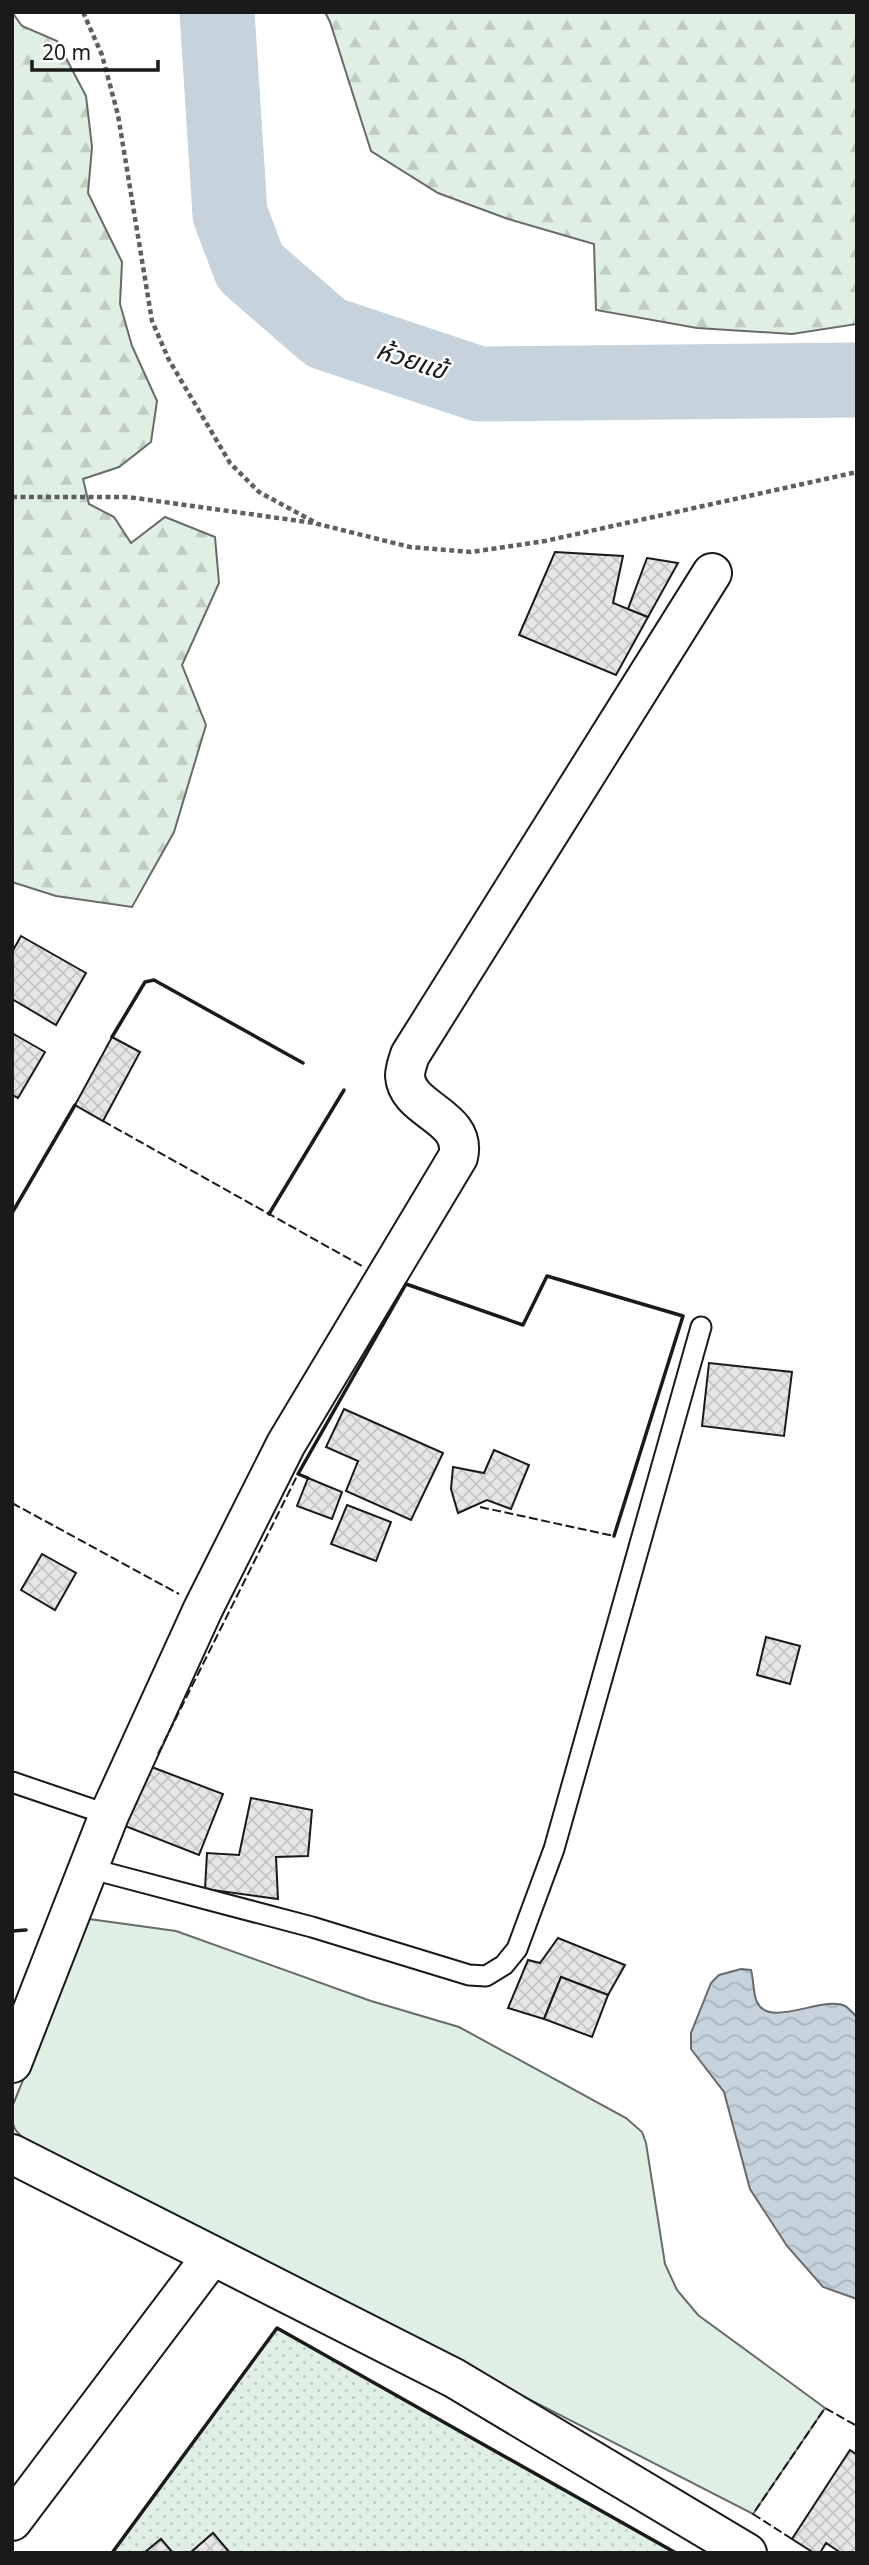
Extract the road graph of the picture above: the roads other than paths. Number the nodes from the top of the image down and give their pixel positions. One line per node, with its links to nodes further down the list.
1 (712, 573): 4 (street)
2 (701, 1327): 5 (lane)
3 (12, 1782): 4 (lane)
4 (109, 1815): 5 (street)
5 (88, 1868): 6 (street)
6 (12, 2063)
7 (12, 2154): 8 (street)
8 (212, 2256): 9 (street); 10 (street)
9 (12, 2521)
10 (747, 2553)

